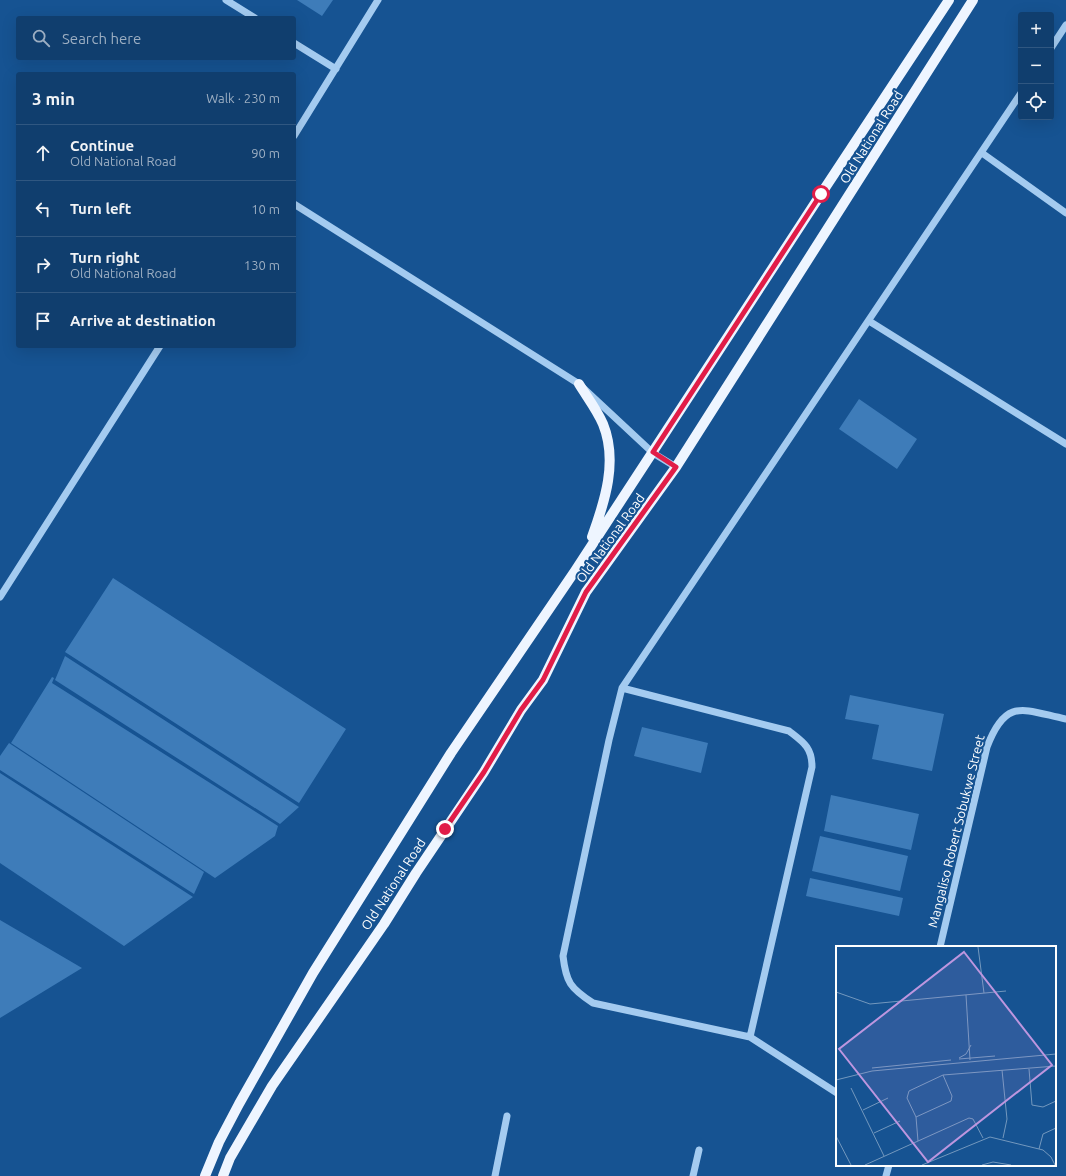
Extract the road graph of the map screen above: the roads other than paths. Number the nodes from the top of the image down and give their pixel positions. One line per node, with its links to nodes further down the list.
1 (226, 0): 5 (street)
2 (378, 0): 9 (street)
3 (949, 0): 19 (main road, Old National Road)
4 (973, 0): 20 (main road, Old National Road)
5 (252, 16)
6 (1066, 25): 8 (street)
7 (296, 43): 9 (street)
8 (1054, 43)
9 (336, 69): 11 (street)
10 (1018, 98): 12 (street)
11 (296, 133)
12 (982, 153): 14 (street); 15 (street)
13 (296, 205): 17 (street)
14 (1066, 213)
15 (869, 321): 18 (street); 23 (street)
16 (159, 348): 22 (street)
17 (579, 384): 19 (street); 21 (main road)
18 (1066, 444)
19 (653, 452): 20 (street); 21 (main road, Old National Road)
20 (676, 467): 32 (main road, Old National Road)
21 (586, 554): 31 (main road, Old National Road)
22 (0, 597)
23 (622, 688): 26 (street); 26 (street)
24 (1066, 719): 25 (street, Mangaliso Robert Sobukwe Street)
25 (940, 946)
26 (750, 1037): 27 (street)
27 (836, 1092)
28 (507, 1116): 33 (street)
29 (699, 1150): 34 (street)
30 (889, 1166): 35 (street)
31 (205, 1176)
32 (223, 1176)
33 (495, 1176)
34 (693, 1176)
35 (886, 1176)

